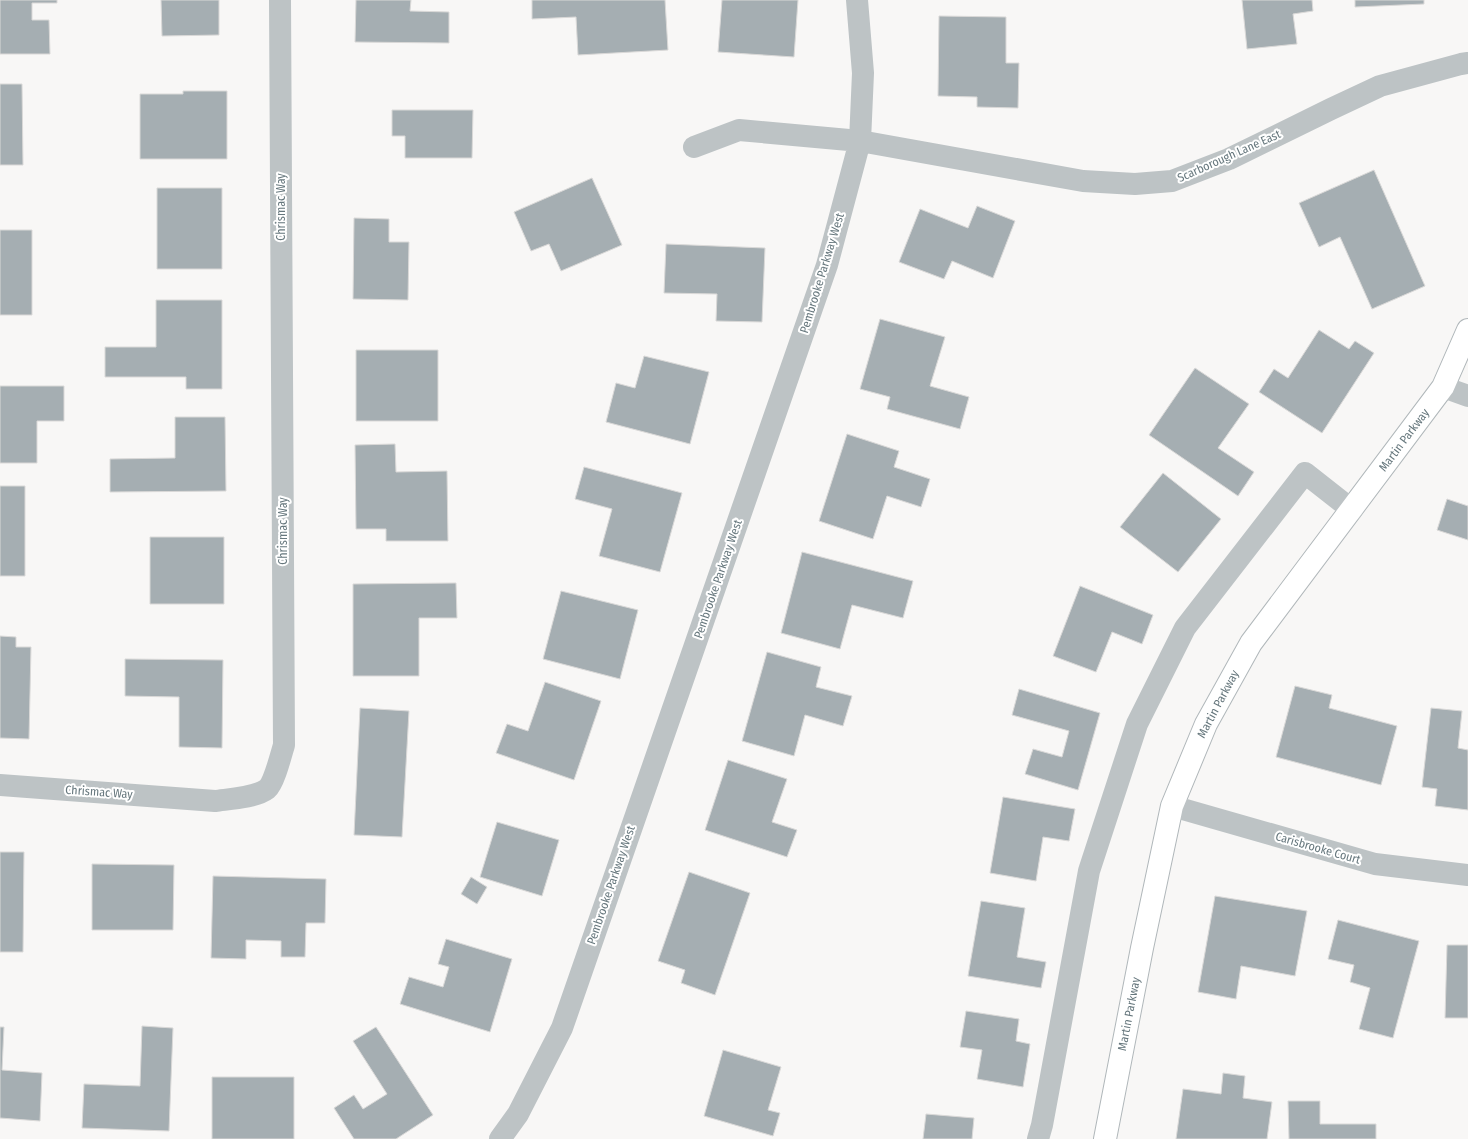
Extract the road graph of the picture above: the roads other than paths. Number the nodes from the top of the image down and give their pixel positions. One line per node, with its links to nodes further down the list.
1 (280, 0): 10 (street, Chrismac Way)
2 (857, 0): 4 (street, Pembrooke Parkway West)
3 (1468, 63): 4 (street, Scarborough Lane East)
4 (860, 141): 5 (street, Scarborough Lane East); 13 (street, Pembrooke Parkway West)
5 (694, 147)
6 (1468, 330): 7 (street, Martin Parkway)
7 (1443, 387): 8 (street); 9 (street, Martin Parkway)
8 (1468, 396)
9 (1352, 510): 11 (street, Martin Parkway); 14 (street)
10 (0, 785)
11 (1172, 806): 12 (street, Carisbrooke Court); 15 (street, Martin Parkway)
12 (1468, 875)
13 (500, 1139)
14 (1038, 1139)
15 (1105, 1139)

